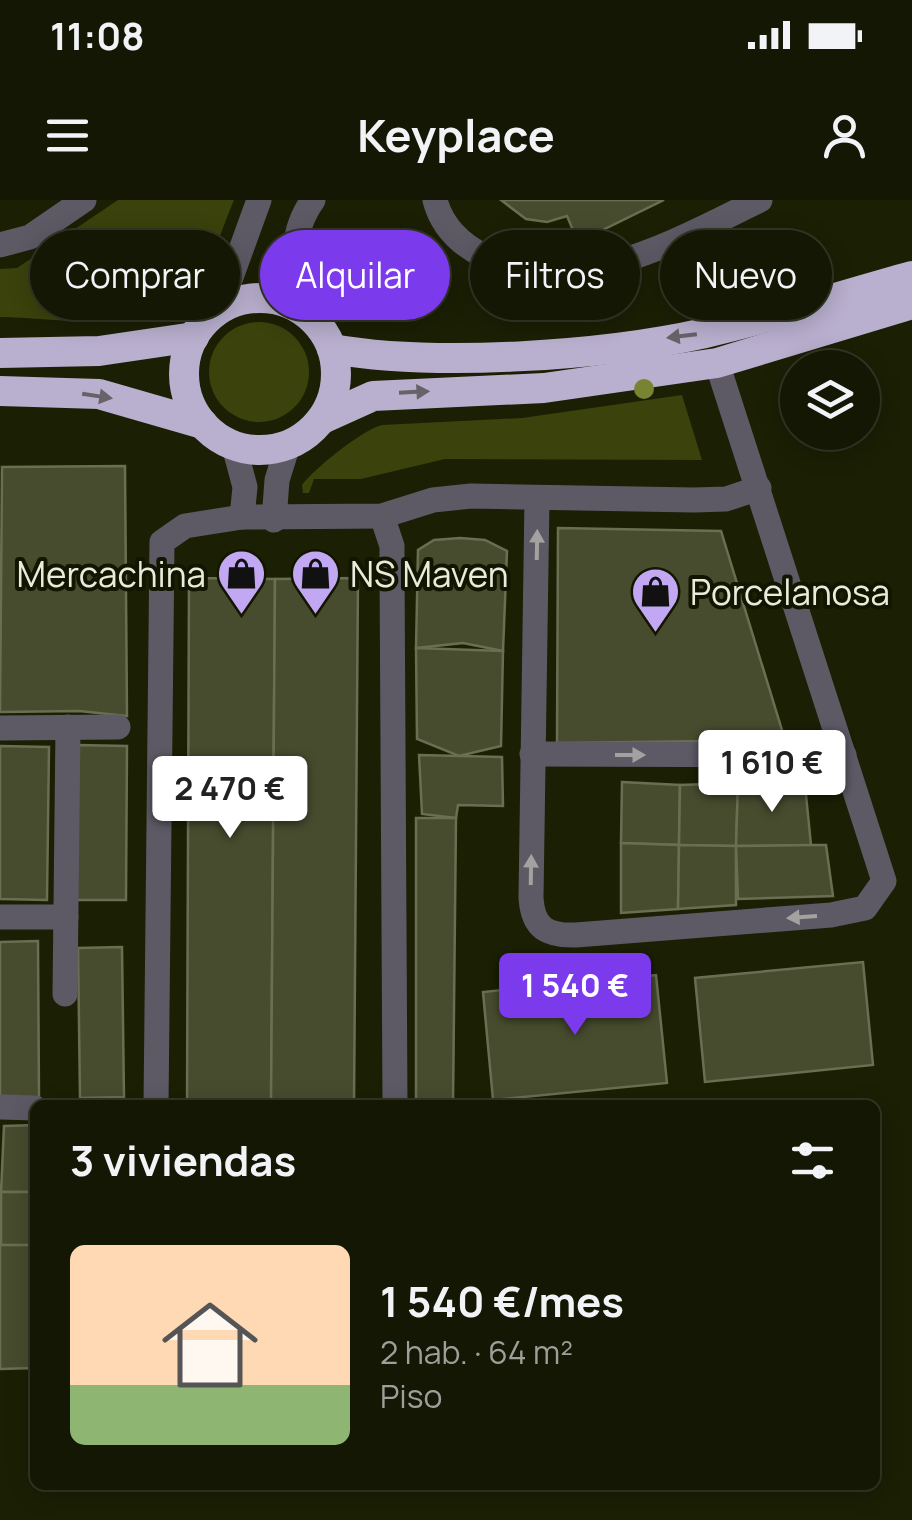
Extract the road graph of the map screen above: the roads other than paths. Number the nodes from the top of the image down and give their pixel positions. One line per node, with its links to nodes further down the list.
1 (84, 200): 6 (street)
2 (259, 200): 9 (street)
3 (313, 200): 10 (street)
4 (435, 200): 5 (street)
5 (760, 200)
6 (0, 245)
7 (912, 276): 10 (highway, one-way to 10)
8 (912, 304): 12 (highway)
9 (202, 328): 10 (highway); 11 (highway); 15 (highway)
10 (325, 336): 14 (highway)
11 (0, 352)
12 (717, 363): 14 (highway, one-way to 12); 18 (street)
13 (0, 391): 15 (highway, one-way to 15)
14 (322, 419): 17 (highway)
15 (203, 424): 16 (highway)
16 (234, 446): 17 (highway); 22 (street)
17 (288, 446): 23 (street)
18 (759, 488): 19 (street); 29 (street)
19 (537, 498): 20 (street); 28 (street, one-way to 19)
20 (414, 507): 21 (street); 24 (street)
21 (373, 516): 23 (street); 24 (street)
22 (242, 517): 23 (street); 33 (street)
23 (274, 520)
24 (392, 568): 34 (street)
25 (68, 727): 26 (street); 27 (street); 30 (street)
26 (118, 727)
27 (0, 728)
28 (532, 754): 29 (street, one-way to 29); 29 (street, one-way to 28)
29 (844, 755)
30 (66, 916): 31 (street); 32 (street)
31 (0, 918)
32 (65, 994)
33 (156, 1100)
34 (395, 1100)
35 (0, 1108): 36 (street)
36 (30, 1108)

